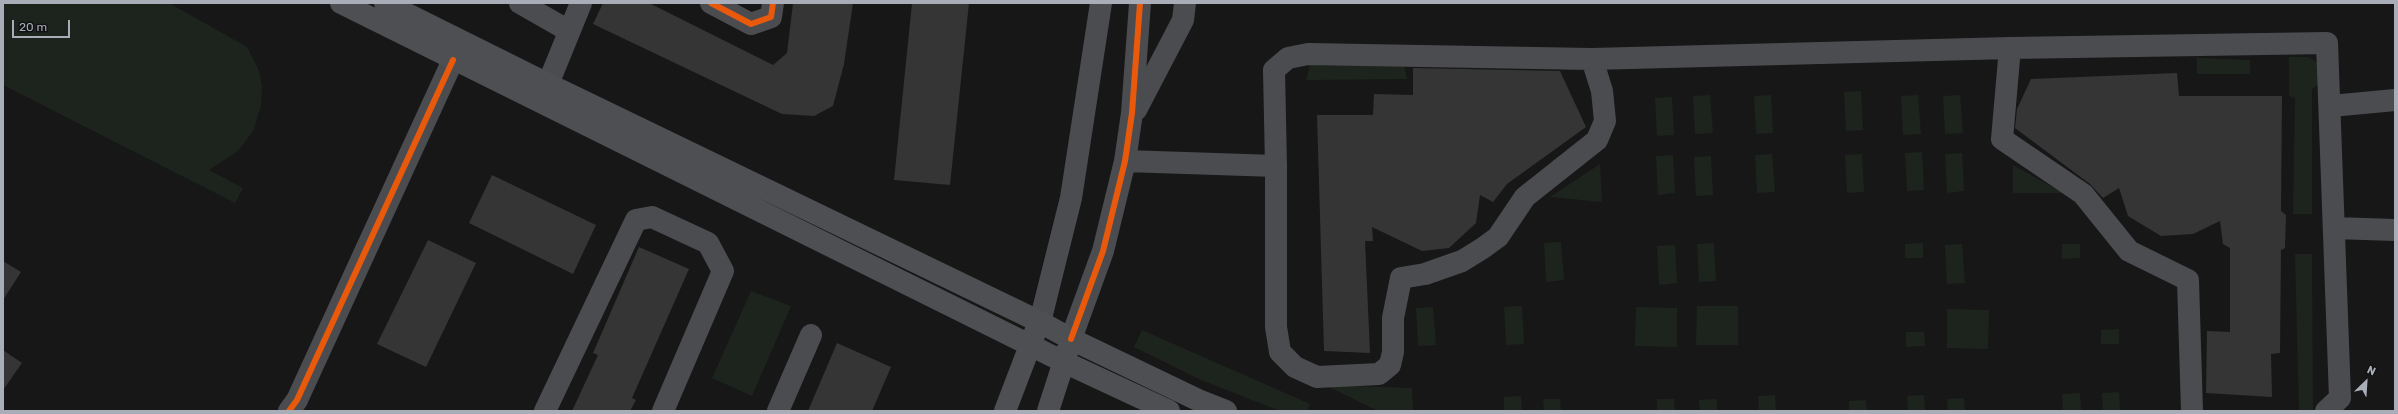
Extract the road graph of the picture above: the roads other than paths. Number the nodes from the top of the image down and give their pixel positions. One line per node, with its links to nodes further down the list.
1 (340, 3): 13 (main road)
2 (385, 3): 14 (main road)
3 (520, 3): 10 (street)
4 (581, 3): 10 (street)
5 (711, 3): 6 (street)
6 (772, 3)
7 (1101, 3): 22 (street)
8 (1140, 3): 17 (street)
9 (1185, 3): 17 (street)
10 (569, 31): 14 (street)
11 (2010, 48): 12 (street); 16 (street); 35 (street)
12 (1592, 59): 19 (street); 19 (street)
13 (454, 60): 25 (main road); 27 (street)
14 (548, 84): 22 (main road)
15 (2395, 100): 16 (street)
16 (2331, 106): 20 (street)
17 (1131, 120): 18 (street)
18 (1125, 162): 19 (street); 24 (street)
19 (1276, 166)
20 (2334, 228): 21 (street); 36 (street)
21 (2395, 230)
22 (1040, 322): 24 (main road); 25 (main road)
23 (811, 335): 30 (street)
24 (1071, 339): 26 (main road); 34 (main road)
25 (1030, 344): 26 (main road); 31 (main road)
26 (1064, 362): 32 (main road); 33 (main road)
27 (289, 411)
28 (545, 411): 29 (street)
29 (663, 411)
30 (778, 411)
31 (1005, 411)
32 (1048, 411)
33 (1169, 411)
34 (1226, 411)
35 (2192, 411)
36 (2326, 411)

